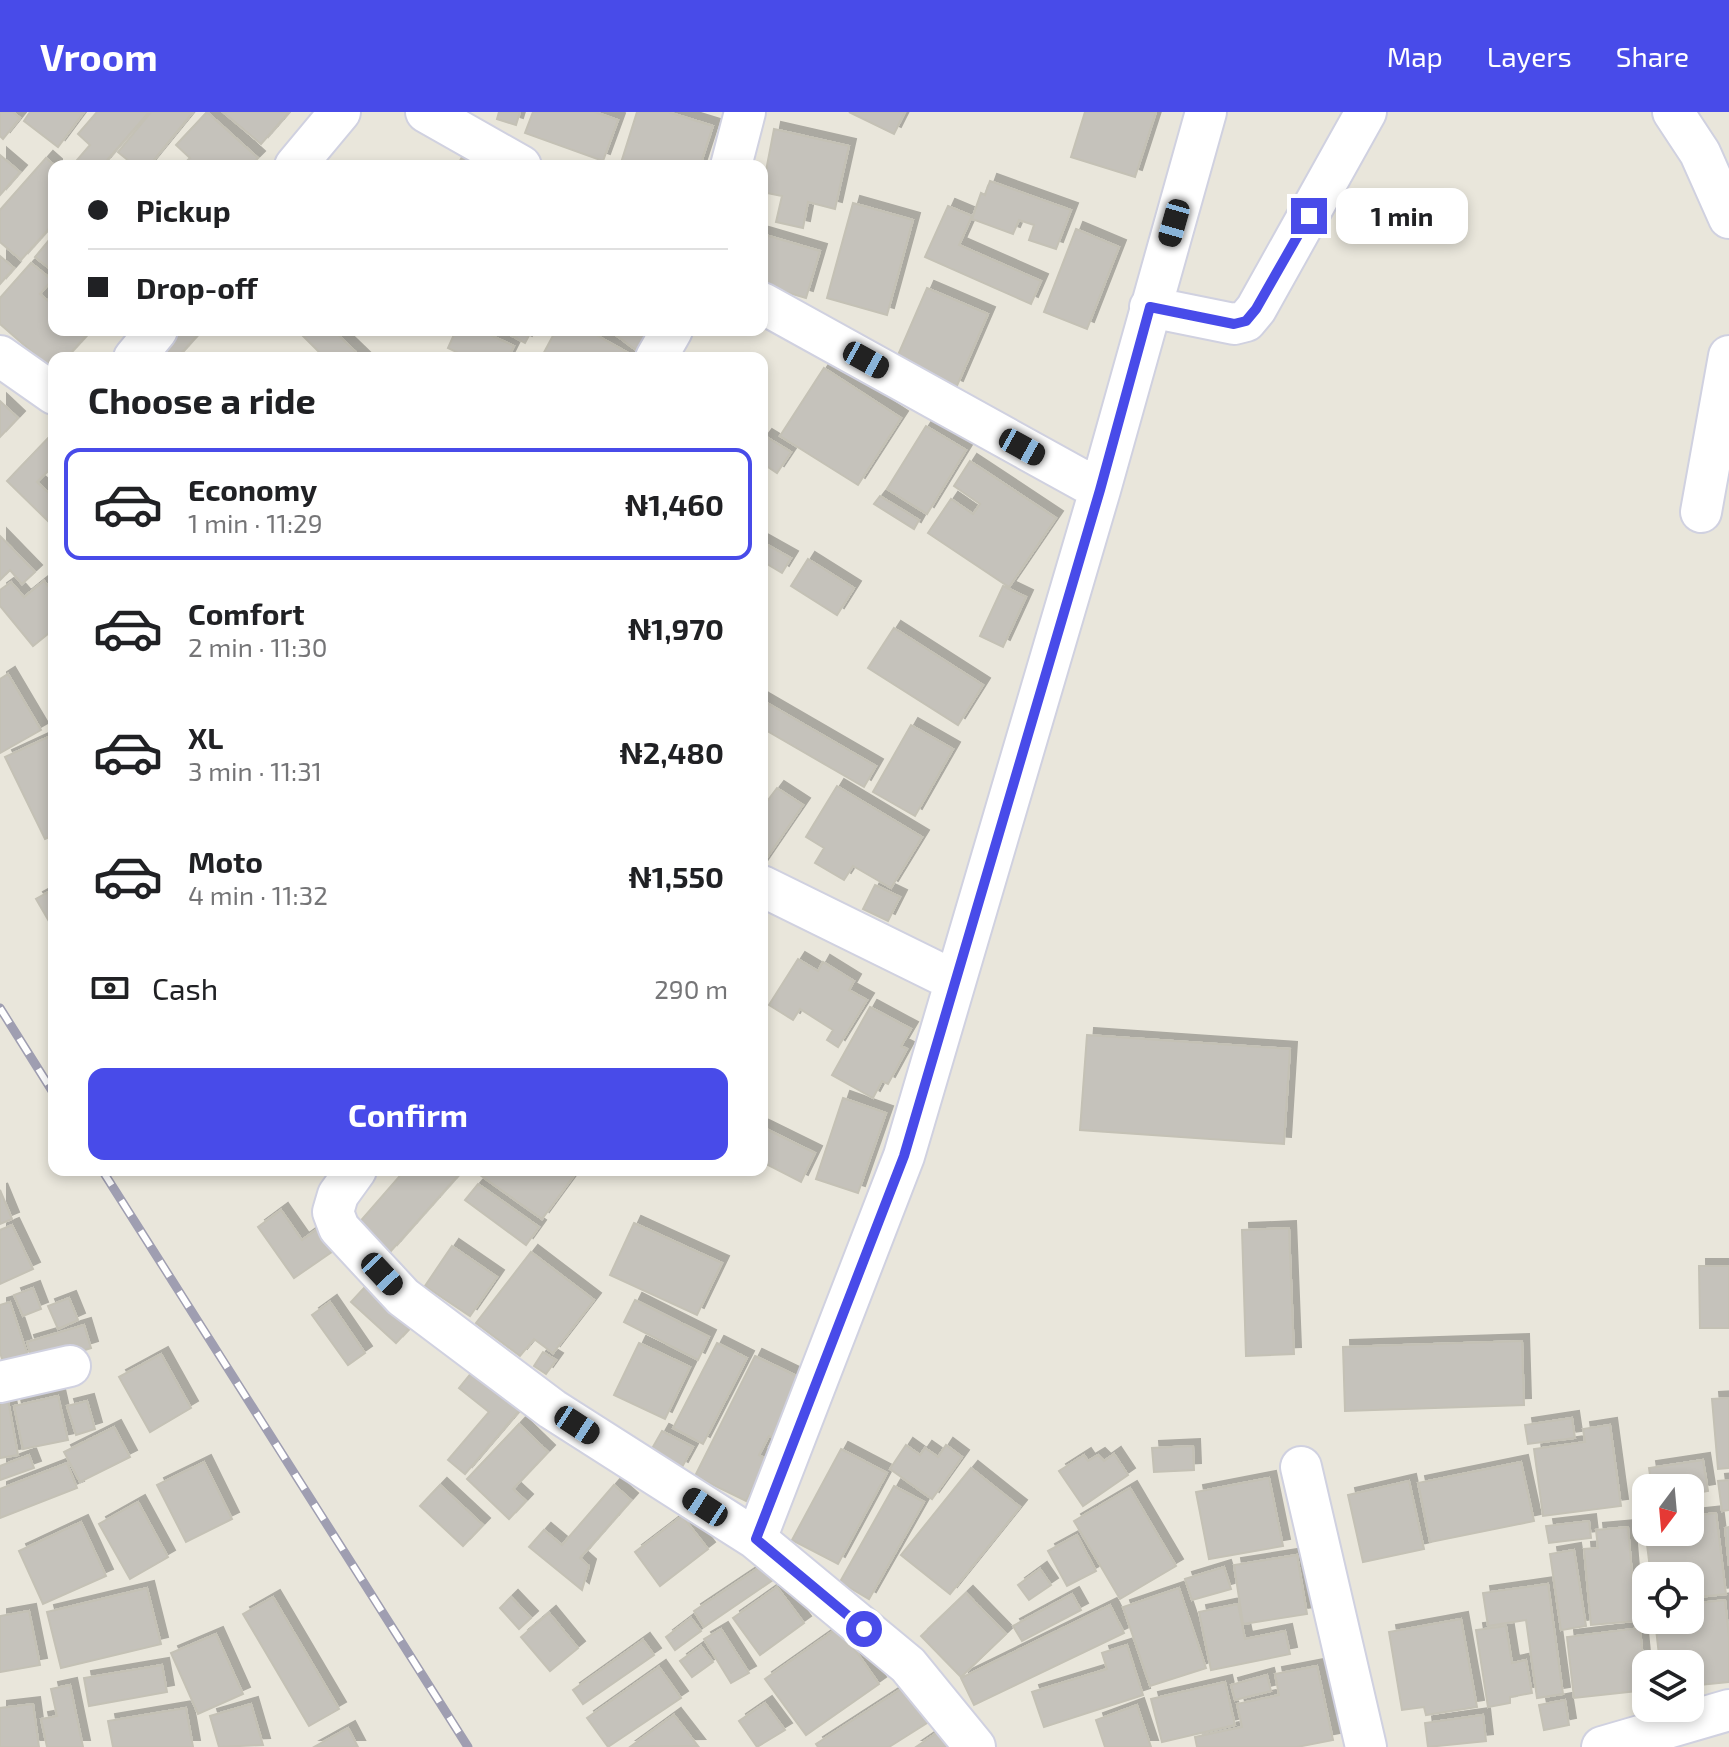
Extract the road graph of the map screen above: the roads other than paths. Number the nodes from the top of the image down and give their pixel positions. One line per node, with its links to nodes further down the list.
1 (340, 112): 7 (street)
2 (426, 112): 8 (street)
3 (745, 112): 9 (street)
4 (1206, 112): 12 (street)
5 (1366, 112): 12 (street)
6 (1673, 112): 10 (street)
7 (300, 160)
8 (510, 160)
9 (733, 160)
10 (1729, 218)
11 (768, 306): 18 (street)
12 (1150, 307): 18 (street)
13 (152, 336): 14 (street)
14 (139, 352)
15 (0, 356): 17 (street)
16 (1729, 356): 19 (street)
17 (48, 390)
18 (1100, 490): 21 (street)
19 (1701, 512)
20 (768, 889): 21 (street)
21 (955, 981): 26 (street)
22 (352, 1176): 26 (street)
23 (70, 1366): 24 (street)
24 (0, 1382)
25 (1301, 1467): 29 (street)
26 (756, 1539): 28 (street)
27 (1729, 1710): 30 (street)
28 (975, 1747)
29 (1366, 1747)
30 (1602, 1747)

